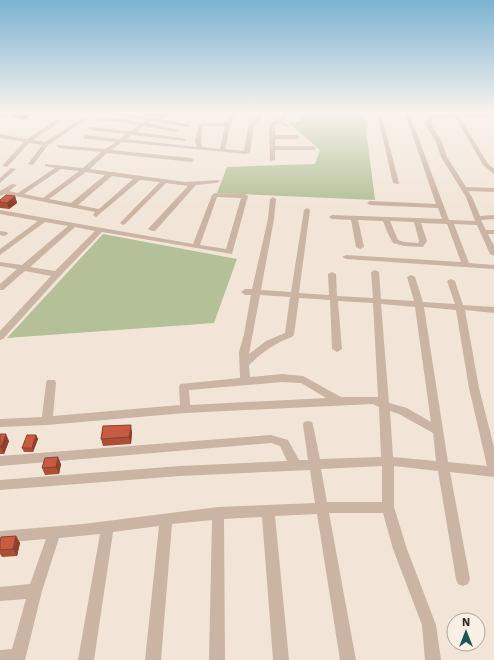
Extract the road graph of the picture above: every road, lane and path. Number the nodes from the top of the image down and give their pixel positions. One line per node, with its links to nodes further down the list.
1 (25, 144): 23 (street)
2 (46, 144): 21 (street)
3 (118, 144): 17 (street)
4 (149, 144): 16 (street)
5 (199, 144): 16 (street)
6 (224, 144): 18 (street)
7 (248, 144): 18 (street)
8 (272, 144): 14 (street)
9 (386, 144): 34 (street)
10 (419, 144): 45 (street)
11 (440, 144): 36 (street)
12 (473, 144): 27 (street)
13 (59, 146): 17 (street)
14 (272, 148): 15 (street); 20 (street)
15 (313, 148)
16 (200, 149): 18 (street)
17 (106, 151): 19 (street); 26 (street)
18 (222, 151)
19 (191, 160)
20 (272, 160)
21 (31, 164)
22 (47, 165): 24 (street)
23 (5, 166)
24 (60, 167): 26 (street); 40 (street)
25 (14, 169): 30 (street)
26 (85, 170): 28 (street); 42 (street)
27 (494, 172)
28 (110, 174): 29 (street); 44 (street)
29 (138, 178): 31 (street); 44 (street)
30 (0, 180)
31 (165, 181): 33 (street); 56 (street)
32 (217, 181): 33 (street)
33 (194, 183): 59 (street)
34 (396, 183)
35 (14, 185): 39 (street)
36 (464, 189): 37 (street); 54 (street)
37 (494, 190)
38 (8, 193): 40 (street)
39 (0, 194)
40 (19, 196): 42 (street)
41 (273, 199): 78 (street)
42 (44, 200): 44 (street)
43 (370, 203): 45 (street)
44 (72, 206)
45 (440, 206): 55 (street)
46 (307, 210): 79 (street)
47 (0, 212): 52 (street)
48 (332, 217): 50 (street)
49 (494, 217): 54 (street)
50 (354, 218): 51 (street); 63 (street)
51 (386, 219): 53 (street); 53 (street)
52 (43, 220): 57 (street); 64 (street)
53 (417, 220): 55 (street)
54 (478, 220): 55 (street); 60 (street)
55 (448, 222): 68 (street)
56 (123, 223)
57 (74, 225): 58 (street); 70 (street)
58 (101, 229): 62 (street); 73 (street)
59 (152, 229)
60 (483, 232): 61 (street); 65 (street)
61 (494, 232)
62 (196, 246): 62 (street)
63 (360, 247)
64 (0, 253)
65 (494, 254)
66 (346, 258): 68 (street)
67 (0, 264): 70 (street)
68 (466, 265): 69 (street)
69 (494, 267)
70 (24, 268): 73 (street); 76 (street)
71 (376, 272): 81 (street)
72 (332, 274): 80 (street)
73 (55, 276): 85 (street)
74 (411, 277): 82 (street)
75 (451, 281): 83 (street)
76 (0, 288)
77 (245, 292): 78 (street)
78 (256, 292): 79 (street); 87 (street)
79 (295, 295): 80 (street); 87 (street)
80 (334, 298): 81 (street); 86 (street)
81 (378, 301): 82 (street); 91 (street)
82 (418, 304): 83 (street); 96 (street)
83 (460, 308): 84 (street); 102 (street)
84 (494, 310)
85 (0, 336)
86 (337, 349)
87 (244, 365): 88 (street)
88 (245, 381): 90 (street); 92 (street)
89 (51, 383): 93 (street)
90 (338, 401): 91 (street); 92 (street)
91 (384, 405): 96 (street); 98 (street)
92 (185, 409): 93 (street)
93 (47, 421): 94 (street)
94 (0, 423)
95 (308, 425): 100 (street)
96 (438, 431): 101 (street)
97 (0, 461): 99 (street)
98 (388, 461): 100 (street); 101 (street); 104 (street)
99 (295, 465): 100 (street); 103 (street)
100 (314, 465): 105 (street)
101 (443, 467): 102 (street); 112 (street)
102 (494, 471)
103 (0, 485)
104 (388, 507): 105 (street); 122 (street)
105 (322, 508): 106 (street); 121 (street)
106 (268, 511): 107 (street); 120 (street)
107 (218, 513): 108 (street); 119 (street)
108 (166, 518): 109 (street); 118 (street)
109 (108, 526): 110 (street); 117 (street)
110 (54, 533): 111 (street); 113 (street)
111 (0, 537)
112 (463, 579)
113 (35, 591): 114 (street); 116 (street)
114 (0, 594)
115 (0, 658): 116 (street)
116 (17, 658)
117 (86, 660)
118 (153, 660)
119 (217, 660)
120 (280, 660)
121 (348, 660)
122 (433, 660)

